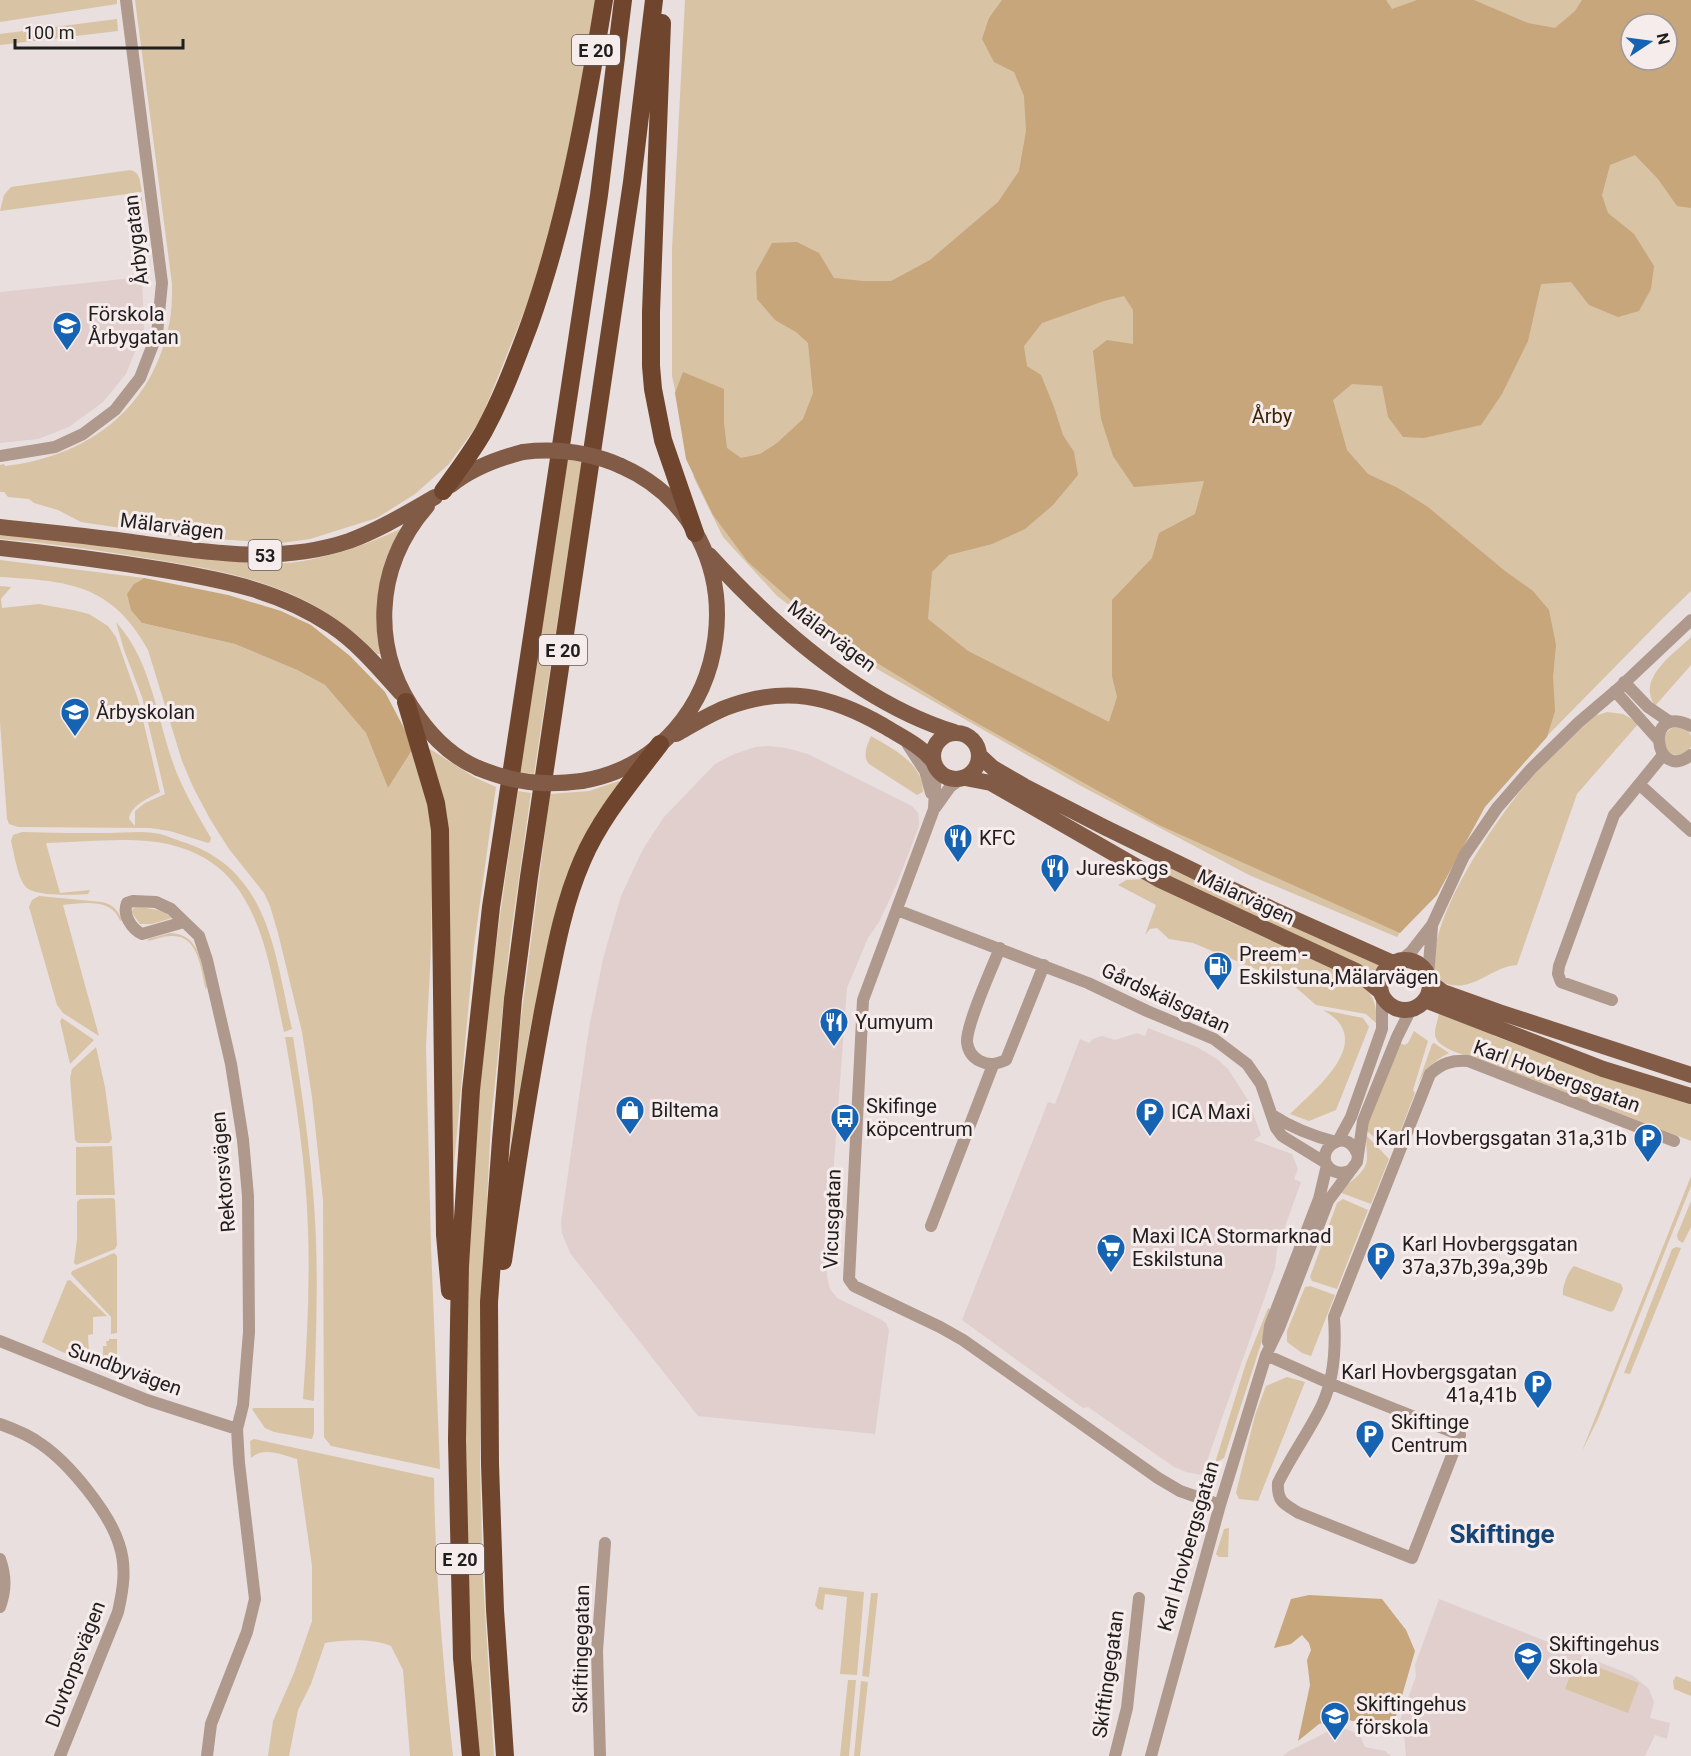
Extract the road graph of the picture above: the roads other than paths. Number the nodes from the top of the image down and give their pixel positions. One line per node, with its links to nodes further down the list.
1 (126, 0): 6 (street, Årbygatan)
2 (604, 0): 7 (highway, E 20)
3 (623, 0): 52 (highway, E 20)
4 (654, 0): 49 (highway, E 20)
5 (663, 0): 9 (highway)
6 (0, 456)
7 (439, 494): 8 (main road, Mälarvägen / 53); 9 (main road, 53, bridge); 14 (main road, 53)
8 (0, 527)
9 (699, 540): 17 (main road, Mälarvägen); 20 (main road, 53)
10 (0, 548): 14 (main road, 53)
11 (1691, 620): 12 (street)
12 (1624, 682): 13 (street); 15 (street)
13 (1615, 692): 19 (street); 31 (street)
14 (404, 697): 20 (main road, 53, bridge); 52 (highway, E 20)
15 (1671, 722): 16 (street); 19 (street)
16 (1691, 726)
17 (954, 732): 21 (main road); 24 (main road)
18 (903, 737): 20 (main road); 24 (main road); 27 (street)
19 (1657, 738): 22 (street)
20 (663, 741): 49 (highway, E 20)
21 (979, 755): 25 (main road); 33 (main road, Mälarvägen)
22 (1664, 755): 23 (street); 26 (street)
23 (1691, 755)
24 (934, 765): 25 (main road); 27 (street, Vicusgatan)
25 (963, 778): 27 (street, Vicusgatan); 36 (main road, Mälarvägen)
26 (1640, 785): 28 (street); 37 (street)
27 (934, 809): 29 (street, Vicusgatan)
28 (1691, 831)
29 (897, 910): 32 (street, Gårdskälsgatan); 56 (street, Vicusgatan)
30 (184, 922): 55 (street, Rektorsvägen)
31 (1432, 924): 33 (street); 35 (street)
32 (1000, 948): 34 (street, Gårdskälsgatan); 39 (street)
33 (1397, 962): 35 (main road); 36 (main road)
34 (1044, 965): 39 (street); 42 (street, Gårdskälsgatan)
35 (1429, 980): 38 (main road); 40 (main road)
36 (1381, 993): 38 (main road); 43 (street)
37 (1612, 1000)
38 (1418, 1005): 41 (main road); 45 (street)
39 (993, 1065): 48 (street)
40 (1691, 1075)
41 (1691, 1096)
42 (1272, 1115): 43 (street); 46 (street, Gårdskälsgatan)
43 (1337, 1141): 45 (street); 46 (street)
44 (1674, 1141): 53 (street, Karl Hovbergsgatan)
45 (1358, 1153): 47 (street)
46 (1327, 1164): 47 (street); 51 (street, Karl Hovbergsgatan)
47 (1351, 1170): 51 (street, Karl Hovbergsgatan)
48 (932, 1226)
49 (489, 1302): 65 (highway, E 20)
50 (0, 1341): 55 (street, Sundbyvägen)
51 (1266, 1355): 53 (street); 56 (street, Karl Hovbergsgatan)
52 (457, 1361): 64 (highway, E 20)
53 (1329, 1383): 53 (street)
54 (0, 1424): 62 (street, Duvtorpsvägen)
55 (237, 1429): 63 (street, Rektorsvägen)
56 (1220, 1505): 61 (street, Karl Hovbergsgatan)
57 (605, 1543): 66 (street, Skiftingegatan)
58 (0, 1559): 60 (street)
59 (1139, 1598): 67 (street, Skiftingegatan)
60 (0, 1607)
61 (1150, 1754)
62 (60, 1756)
63 (207, 1756)
64 (471, 1756)
65 (505, 1756)
66 (600, 1756)
67 (1115, 1756)

